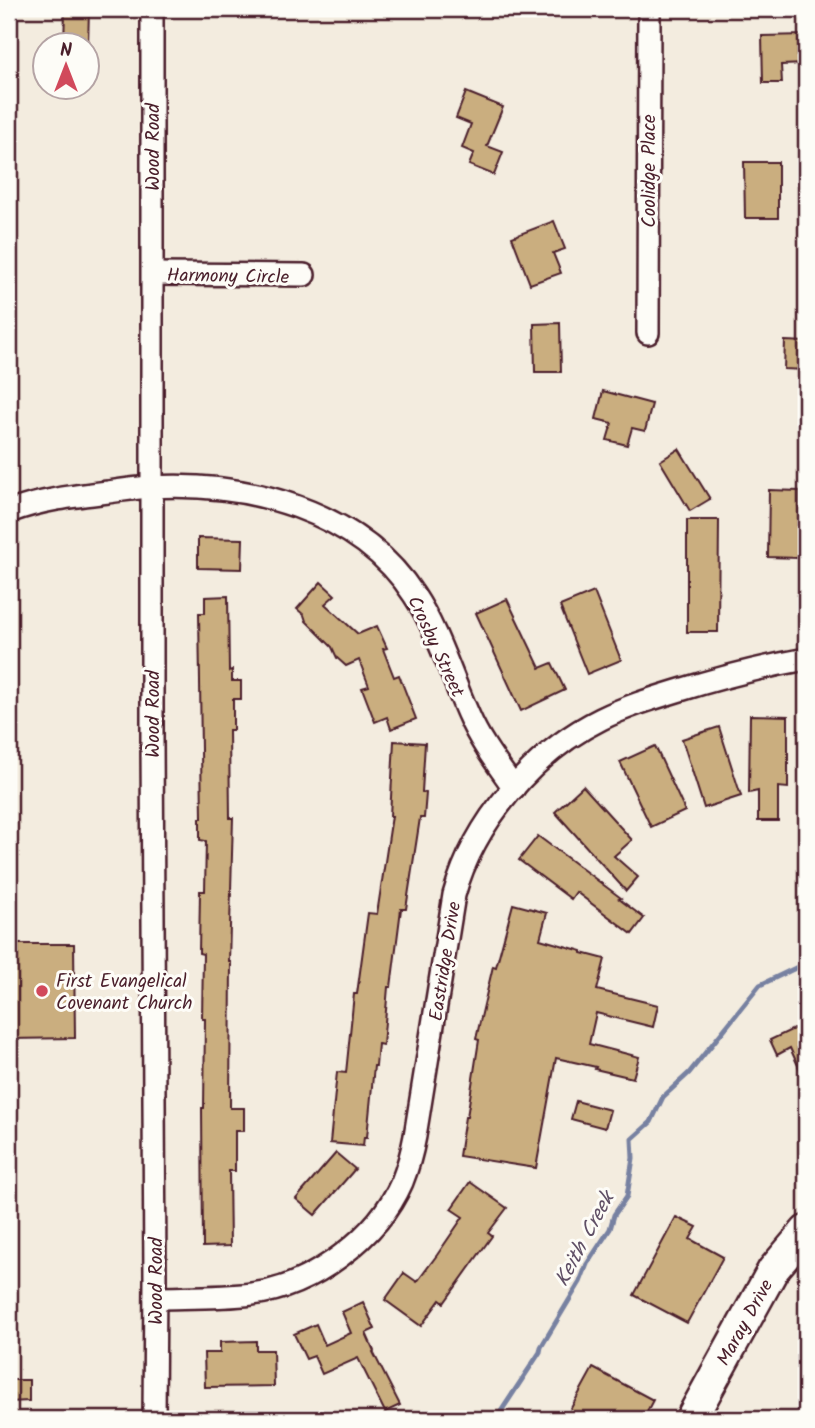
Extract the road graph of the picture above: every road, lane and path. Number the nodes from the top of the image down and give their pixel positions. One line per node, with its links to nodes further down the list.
1 (152, 9): 3 (street, Wood Road)
2 (649, 9): 5 (street, Coolidge Place)
3 (153, 274): 4 (street, Harmony Circle); 6 (street, Wood Road)
4 (304, 275)
5 (648, 334)
6 (151, 487): 7 (street, Crosby Street); 9 (street, Crosby Street); 11 (street, Wood Road)
7 (9, 512)
8 (806, 659): 9 (street, Eastridge Drive)
9 (513, 788): 11 (street, Eastridge Drive)
10 (806, 1230): 13 (street, Maray Drive)
11 (155, 1298): 12 (street, Wood Road)
12 (154, 1419)
13 (691, 1419)

